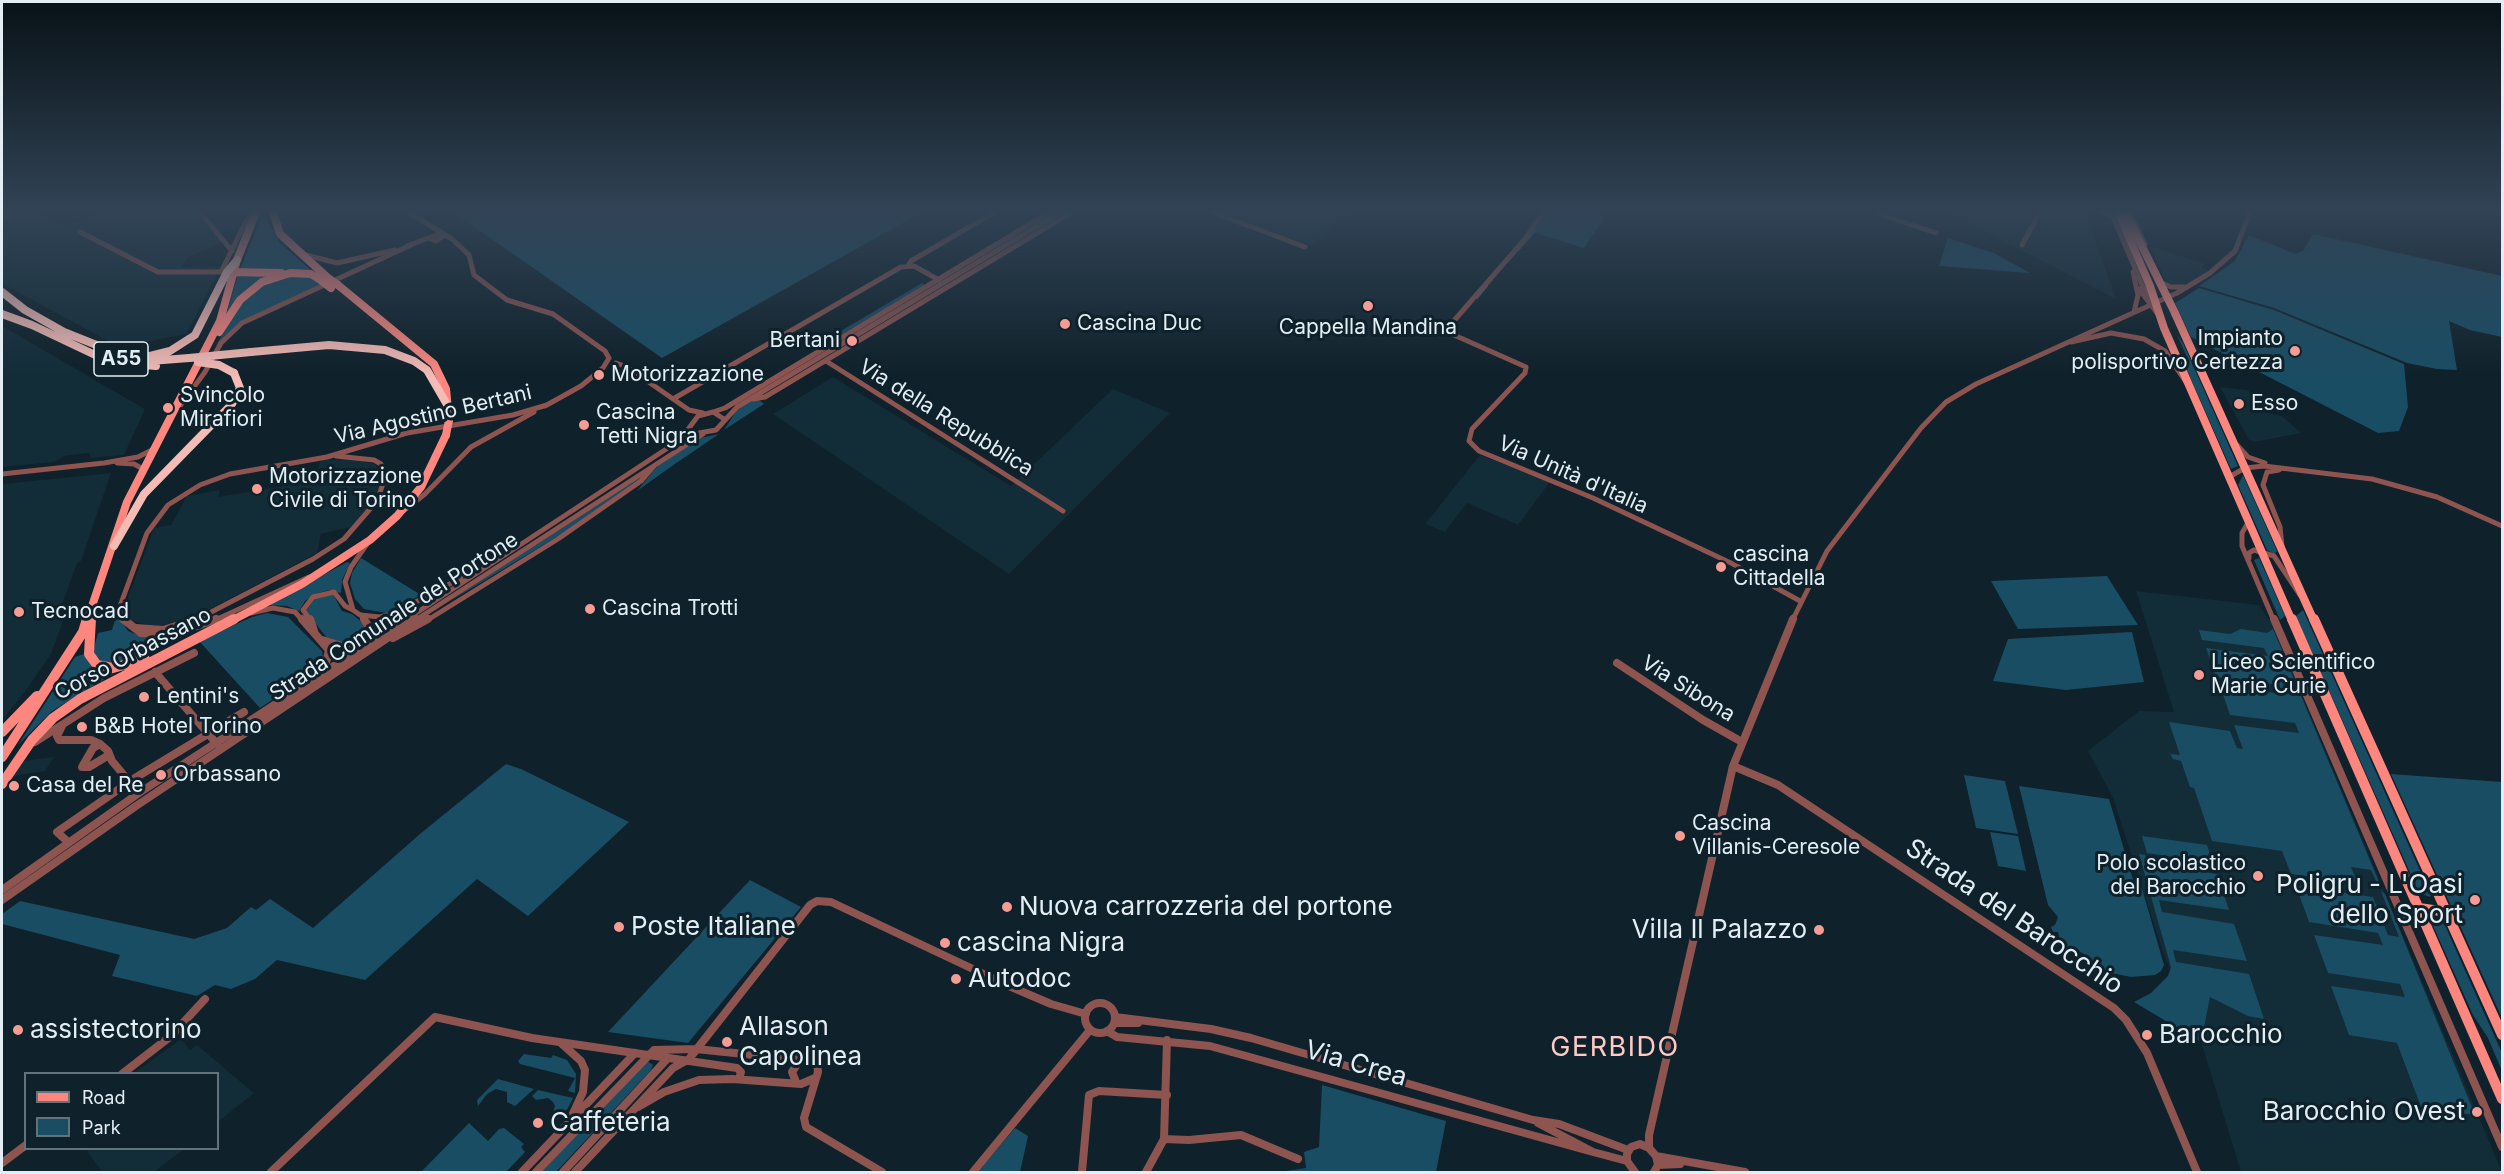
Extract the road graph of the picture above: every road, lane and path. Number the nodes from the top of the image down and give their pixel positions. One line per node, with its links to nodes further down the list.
1 (148, 267): 19 (street)
2 (229, 267): 19 (street)
3 (232, 267): 19 (highway)
4 (312, 267): 21 (main road)
5 (365, 267): 56 (street)
6 (472, 267): 43 (street)
7 (906, 267): 49 (street)
8 (912, 267): 22 (street)
9 (959, 267): 22 (street)
10 (971, 267): 23 (street)
11 (982, 267): 25 (street)
12 (1501, 267): 81 (street, Via Unità d'Italia)
13 (2133, 267): 26 (street)
14 (2134, 267): 31 (street)
15 (2136, 267): 31 (main road)
16 (2151, 267): 30 (main road)
17 (2155, 267): 24 (street)
18 (2220, 267): 27 (street)
19 (228, 272): 20 (main road); 37 (highway); 40 (main road)
20 (290, 273): 21 (main road); 40 (main road)
21 (325, 279): 52 (main road, Corso Orbassano, bridge)
22 (938, 279): 23 (street); 41 (street)
23 (945, 282): 25 (street); 42 (street)
24 (2162, 283): 27 (street); 30 (street)
25 (952, 285): 45 (street)
26 (2137, 286): 31 (street); 34 (street)
27 (2188, 287): 30 (street)
28 (2, 292): 33 (highway)
29 (2, 297): 33 (highway, A55)
30 (2166, 297): 31 (street); 38 (main road)
31 (2152, 303): 34 (street); 48 (main road)
32 (2, 306): 36 (highway, A55)
33 (25, 310): 37 (highway, A55)
34 (2133, 312): 39 (street)
35 (3, 314): 36 (highway)
36 (32, 325): 44 (highway, A55)
37 (59, 330): 44 (highway, A55)
38 (2185, 335): 58 (main road)
39 (2068, 342): 48 (street); 81 (street)
40 (208, 347): 56 (main road, Corso Orbassano)
41 (812, 353): 42 (street, Via della Repubblica); 54 (street)
42 (819, 357): 45 (street, Via della Repubblica); 50 (street)
43 (609, 358): 46 (street); 47 (street)
44 (188, 361): 52 (highway, bridge); 74 (highway, bridge)
45 (826, 362): 50 (street); 69 (street, Via della Repubblica)
46 (616, 363): 47 (street); 49 (street)
47 (606, 365): 51 (street, Via Agostino Bertani)
48 (2190, 386): 68 (main road)
49 (673, 399): 53 (street)
50 (749, 399): 55 (street)
51 (547, 405): 61 (street, Via Agostino Bertani); 70 (street, Via Agostino Bertani)
52 (449, 408): 70 (main road, Corso Orbassano, bridge)
53 (689, 410): 54 (street); 57 (street)
54 (708, 413): 55 (street); 57 (street, Strada Comunale del Portone)
55 (724, 419): 59 (street, Strada Comunale del Portone)
56 (167, 423): 60 (main road, Corso Orbassano)
57 (692, 425): 59 (street); 78 (street, Strada Comunale del Portone)
58 (2229, 433): 65 (main road); 66 (street)
59 (703, 434): 63 (street, Strada Comunale del Portone)
60 (152, 450): 62 (street); 64 (main road, Corso Orbassano)
61 (327, 457): 87 (street, Via Agostino Bertani); 87 (street, Via Agostino Bertani)
62 (104, 463): 64 (street); 67 (street)
63 (656, 463): 89 (street, Strada Comunale del Portone); 89 (street, Strada Comunale del Portone)
64 (142, 468): 74 (main road, Corso Orbassano)
65 (2245, 468): 66 (street); 68 (street); 75 (main road)
66 (2322, 473): 72 (street); 75 (street)
67 (2, 474)
68 (2229, 477): 71 (main road)
69 (1063, 511)
70 (397, 516): 73 (main road, Corso Orbassano)
71 (2249, 521): 76 (main road); 77 (street)
72 (2502, 526)
73 (370, 540): 79 (main road, Corso Orbassano); 83 (street, Corso Orbassano)
74 (114, 546): 84 (main road, Corso Orbassano)
75 (2282, 549): 82 (main road)
76 (2262, 551): 77 (street); 82 (street); 115 (main road)
77 (2249, 558): 146 (street)
78 (489, 564): 85 (street); 91 (street, Strada Comunale del Portone)
79 (335, 565): 80 (main road, Corso Orbassano); 87 (street)
80 (276, 597): 84 (main road); 86 (main road, Corso Orbassano)
81 (1800, 601): 102 (street)
82 (2307, 603): 116 (main road)
83 (353, 610): 85 (street, Corso Orbassano); 88 (street, Corso Orbassano)
84 (91, 614): 96 (main road, Corso Orbassano)
85 (360, 615): 91 (street)
86 (234, 620): 88 (street, Corso Orbassano); 105 (main road, Corso Orbassano)
87 (133, 628)
88 (315, 633): 90 (street, Corso Orbassano)
89 (387, 639): 91 (street); 93 (street, Strada Comunale del Portone)
90 (322, 640): 91 (street); 97 (street)
91 (368, 643): 93 (street); 97 (street, Strada Comunale del Portone)
92 (194, 652): 95 (street, Corso Orbassano)
93 (354, 660): 114 (street, Strada Comunale del Portone)
94 (1617, 663): 102 (street, Via Sibona)
95 (155, 672): 99 (street, Corso Orbassano); 101 (street)
96 (57, 674): 100 (main road); 107 (main road, Corso Orbassano)
97 (291, 696): 104 (street, Strada Comunale del Portone)
98 (244, 712): 101 (street)
99 (66, 722): 103 (street); 105 (street, Corso Orbassano)
100 (2, 732)
101 (209, 734): 104 (street); 109 (street)
102 (1742, 742): 108 (street)
103 (100, 744): 106 (street); 106 (street)
104 (217, 744): 111 (street, Strada Comunale del Portone)
105 (26, 748): 110 (main road, Corso Orbassano)
106 (109, 755): 109 (street)
107 (2, 757)
108 (1733, 766): 142 (street); 165 (street, Strada del Barocchio)
109 (130, 782): 111 (street); 112 (street)
110 (2, 784)
111 (140, 793): 112 (street, Strada Comunale del Portone)
112 (69, 842): 113 (street, Strada Comunale del Portone)
113 (2, 890)
114 (2, 900)
115 (2419, 908): 116 (main road); 138 (main road)
116 (2446, 912): 122 (main road)
117 (205, 999): 131 (street)
118 (1086, 1014): 119 (street); 120 (street); 125 (street)
119 (1115, 1020): 121 (street); 140 (street, Via Crea)
120 (1090, 1030): 121 (street); 160 (street)
121 (1107, 1031): 123 (street, Via Crea)
122 (2502, 1035)
123 (1167, 1040): 136 (street); 149 (street, Via Crea)
124 (559, 1042): 126 (street); 141 (street); 154 (street)
125 (696, 1049): 127 (street); 129 (street); 130 (street)
126 (636, 1053): 127 (street); 141 (street)
127 (647, 1055): 128 (street); 156 (street)
128 (667, 1059): 130 (street); 157 (street)
129 (802, 1060): 132 (street); 134 (street)
130 (685, 1062): 133 (street); 139 (street)
131 (125, 1072)
132 (815, 1078): 135 (street); 137 (street)
133 (739, 1079): 134 (street); 139 (street)
134 (796, 1082): 135 (street)
135 (806, 1084): 137 (street)
136 (1167, 1095): 143 (street); 161 (street)
137 (810, 1098): 159 (street)
138 (2502, 1099)
139 (630, 1112): 158 (street)
140 (1533, 1120): 148 (street, Via Crea); 149 (street, Via Crea)
141 (566, 1128): 155 (street)
142 (1649, 1135): 144 (street); 147 (street)
143 (1164, 1139): 150 (street); 162 (street)
144 (1640, 1144): 147 (street); 148 (street)
145 (24, 1146): 152 (street)
146 (2502, 1147)
147 (1649, 1148): 153 (street)
148 (1629, 1150): 151 (street)
149 (1593, 1152): 151 (street, Via Crea)
150 (1298, 1159)
151 (1627, 1161): 163 (street)
152 (2, 1163)
153 (1657, 1168): 164 (street)
154 (271, 1173)
155 (522, 1173)
156 (536, 1173)
157 (563, 1173)
158 (575, 1173)
159 (882, 1173)
160 (973, 1173)
161 (1082, 1173)
162 (1146, 1173)
163 (1635, 1173)
164 (1745, 1173)
165 (2197, 1173)

